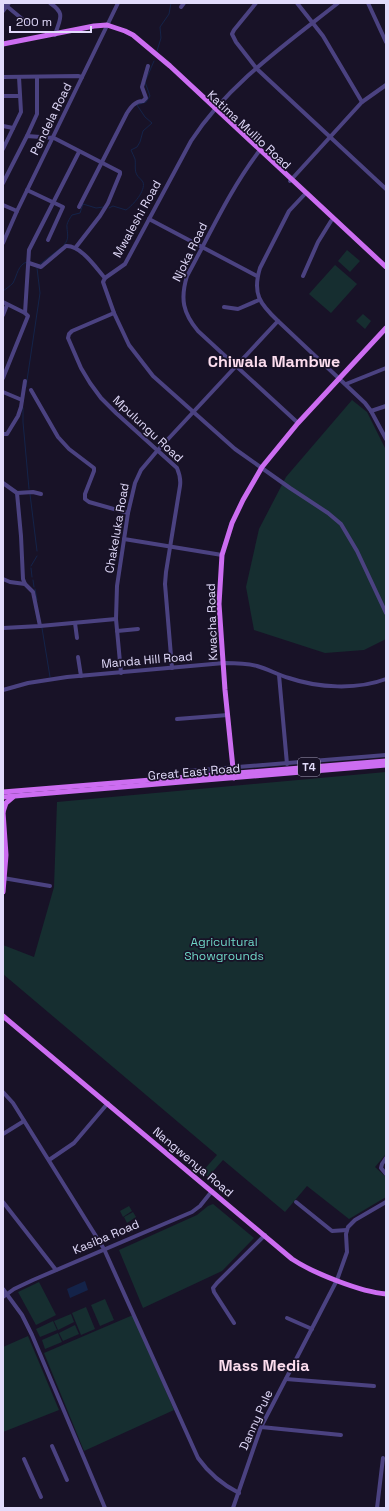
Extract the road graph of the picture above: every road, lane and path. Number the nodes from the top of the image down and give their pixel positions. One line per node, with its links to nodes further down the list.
1 (50, 3): 14 (street)
2 (118, 3): 13 (street, Pendela Road)
3 (184, 3): 9 (street)
4 (256, 3): 18 (street)
5 (297, 3): 12 (street)
6 (338, 3): 12 (street, Mwaleshi Road)
7 (368, 3): 15 (street)
8 (6, 4): 10 (street); 11 (street)
9 (181, 7)
10 (3, 12)
11 (27, 24)
12 (312, 24): 18 (street, Mwaleshi Road); 26 (street)
13 (107, 27): 14 (main road, Katima Mulilo Road); 22 (street, Pendela Road); 27 (main road, Katima Mulilo Road)
14 (55, 35): 16 (main road, Katima Mulilo Road)
15 (386, 42)
16 (3, 44)
17 (148, 66): 36 (street)
18 (257, 69): 27 (street, Mwaleshi Road); 31 (street)
19 (3, 77): 20 (street)
20 (19, 77): 21 (street); 25 (street)
21 (37, 77): 22 (street); 30 (street)
22 (82, 77): 32 (street, Pendela Road)
23 (386, 86): 26 (street)
24 (3, 96): 25 (street)
25 (20, 96): 29 (street)
26 (362, 102): 31 (street)
27 (215, 111): 34 (main road, Katima Mulilo Road); 46 (street, Mwaleshi Road)
28 (3, 126): 29 (street)
29 (13, 128): 33 (street)
30 (27, 136): 32 (street); 38 (street)
31 (331, 137): 37 (street); 39 (street)
32 (54, 138): 35 (street); 40 (street, Pendela Road)
33 (3, 149)
34 (259, 151): 37 (main road, Katima Mulilo Road); 52 (street, Njoka Road)
35 (79, 152): 36 (street); 42 (street)
36 (101, 163): 44 (street); 51 (street)
37 (291, 180): 41 (main road, Katima Mulilo Road); 54 (main road, Katima Mulilo Road)
38 (3, 183)
39 (386, 189)
40 (27, 190): 42 (street); 45 (street, Pendela Road)
41 (304, 195): 47 (main road, Katima Mulilo Road); 56 (street)
42 (52, 202): 49 (street); 53 (street)
43 (3, 205): 45 (street)
44 (79, 207)
45 (17, 210): 48 (street, Pendela Road)
46 (149, 219): 52 (street); 58 (street, Mwaleshi Road)
47 (331, 221): 55 (main road, Katima Mulilo Road); 57 (street)
48 (5, 234): 50 (street, Pendela Road)
49 (48, 240)
50 (3, 243)
51 (76, 247): 53 (street); 58 (street)
52 (202, 248): 56 (street); 67 (street, Njoka Road)
53 (29, 263): 62 (street)
54 (386, 268)
55 (386, 271)
56 (257, 276): 59 (street)
57 (303, 276)
58 (105, 278): 63 (street)
59 (259, 300): 61 (street); 65 (street)
60 (5, 304): 62 (street); 64 (street)
61 (224, 307)
62 (25, 312): 69 (street)
63 (114, 313): 77 (street); 82 (street, Mpulungu Road)
64 (3, 315)
65 (278, 321): 67 (street, Chakeluka Road); 70 (street)
66 (386, 328): 70 (main road, Kwacha Road)
67 (237, 366): 77 (street, Chakeluka Road); 79 (street, Njoka Road)
68 (386, 368): 72 (street)
69 (3, 378)
70 (339, 378): 72 (street); 79 (main road, Kwacha Road)
71 (25, 381): 75 (street)
72 (346, 384): 78 (street)
73 (32, 390): 87 (street)
74 (3, 392): 75 (street)
75 (22, 400): 80 (street)
76 (386, 406): 78 (street)
77 (194, 411): 82 (street, Chakeluka Road); 83 (street)
78 (371, 411): 81 (street)
79 (298, 423): 83 (main road, Kwacha Road)
80 (3, 434)
81 (386, 439)
82 (157, 451): 87 (street, Chakeluka Road); 89 (street, Mpulungu Road)
83 (262, 467): 90 (main road, Kwacha Road); 93 (street)
84 (3, 483): 85 (street)
85 (17, 494): 86 (street); 92 (street)
86 (41, 494)
87 (128, 513): 88 (street, Chakeluka Road)
88 (124, 539): 89 (street); 94 (street, Chakeluka Road)
89 (170, 546): 90 (street); 103 (street, Mpulungu Road)
90 (222, 555): 102 (main road, Kwacha Road)
91 (3, 579): 92 (street)
92 (25, 584): 96 (street)
93 (386, 613)
94 (116, 619): 95 (street); 99 (street, Chakeluka Road)
95 (75, 623): 96 (street); 100 (street)
96 (40, 626): 97 (street)
97 (3, 628)
98 (138, 629): 99 (street)
99 (117, 631): 104 (street, Chakeluka Road)
100 (77, 638)
101 (78, 657): 106 (street)
102 (224, 663): 103 (street, Manda Hill Road); 105 (street, Manda Hill Road); 109 (main road, Kwacha Road)
103 (172, 668): 104 (street, Manda Hill Road)
104 (121, 672): 106 (street, Manda Hill Road)
105 (279, 675): 107 (street, Manda Hill Road); 114 (street)
106 (81, 676): 108 (street, Manda Hill Road)
107 (386, 679)
108 (3, 690)
109 (228, 715): 110 (street); 116 (main road, Kwacha Road)
110 (177, 719)
111 (386, 755): 114 (street)
112 (386, 760): 114 (main road, Great East Road / T4)
113 (386, 765): 116 (main road, Great East Road / T4)
114 (288, 766): 116 (main road, Great East Road / T4)
115 (188, 771): 116 (street)
116 (233, 773): 119 (main road, Great East Road / T4); 120 (main road, Great East Road / T4)
117 (3, 786): 119 (main road)
118 (3, 792): 119 (main road, Great East Road / T4)
119 (9, 792)
120 (14, 796): 121 (main road, Great East Road / T4); 122 (main road)
121 (3, 797)
122 (3, 812): 123 (main road)
123 (4, 878): 124 (street); 125 (main road)
124 (50, 886)
125 (3, 892)
126 (3, 1016): 128 (main road, Nangwenya Road)
127 (3, 1092): 129 (street)
128 (108, 1103): 132 (street); 134 (main road, Nangwenya Road)
129 (24, 1122): 130 (street); 132 (street)
130 (3, 1134)
131 (386, 1158): 133 (street)
132 (49, 1160): 140 (street)
133 (386, 1174)
134 (212, 1191): 139 (main road, Nangwenya Road); 140 (street, Kasiba Road)
135 (3, 1202): 141 (street)
136 (296, 1202): 138 (street)
137 (386, 1202): 138 (street)
138 (347, 1230): 142 (street, Danny Pule)
139 (265, 1235): 142 (main road, Nangwenya Road); 148 (street)
140 (104, 1249): 141 (street, Kasiba Road); 158 (street)
141 (56, 1270): 144 (street, Kasiba Road)
142 (337, 1280): 145 (main road, Nangwenya Road); 149 (street, Danny Pule)
143 (3, 1289): 144 (street)
144 (7, 1294): 146 (street, Kasiba Road); 160 (street)
145 (386, 1294)
146 (3, 1297)
147 (287, 1318): 149 (street)
148 (234, 1322)
149 (312, 1329): 150 (street, Danny Pule)
150 (286, 1379): 151 (street); 152 (street, Danny Pule)
151 (374, 1386)
152 (261, 1427): 153 (street); 158 (street, Danny Pule)
153 (341, 1435)
154 (52, 1446): 157 (street)
155 (383, 1458): 162 (street)
156 (24, 1459): 159 (street)
157 (67, 1480)
158 (239, 1493): 161 (street, Danny Pule)
159 (41, 1497)
160 (105, 1508)
161 (233, 1508)
162 (377, 1508)

